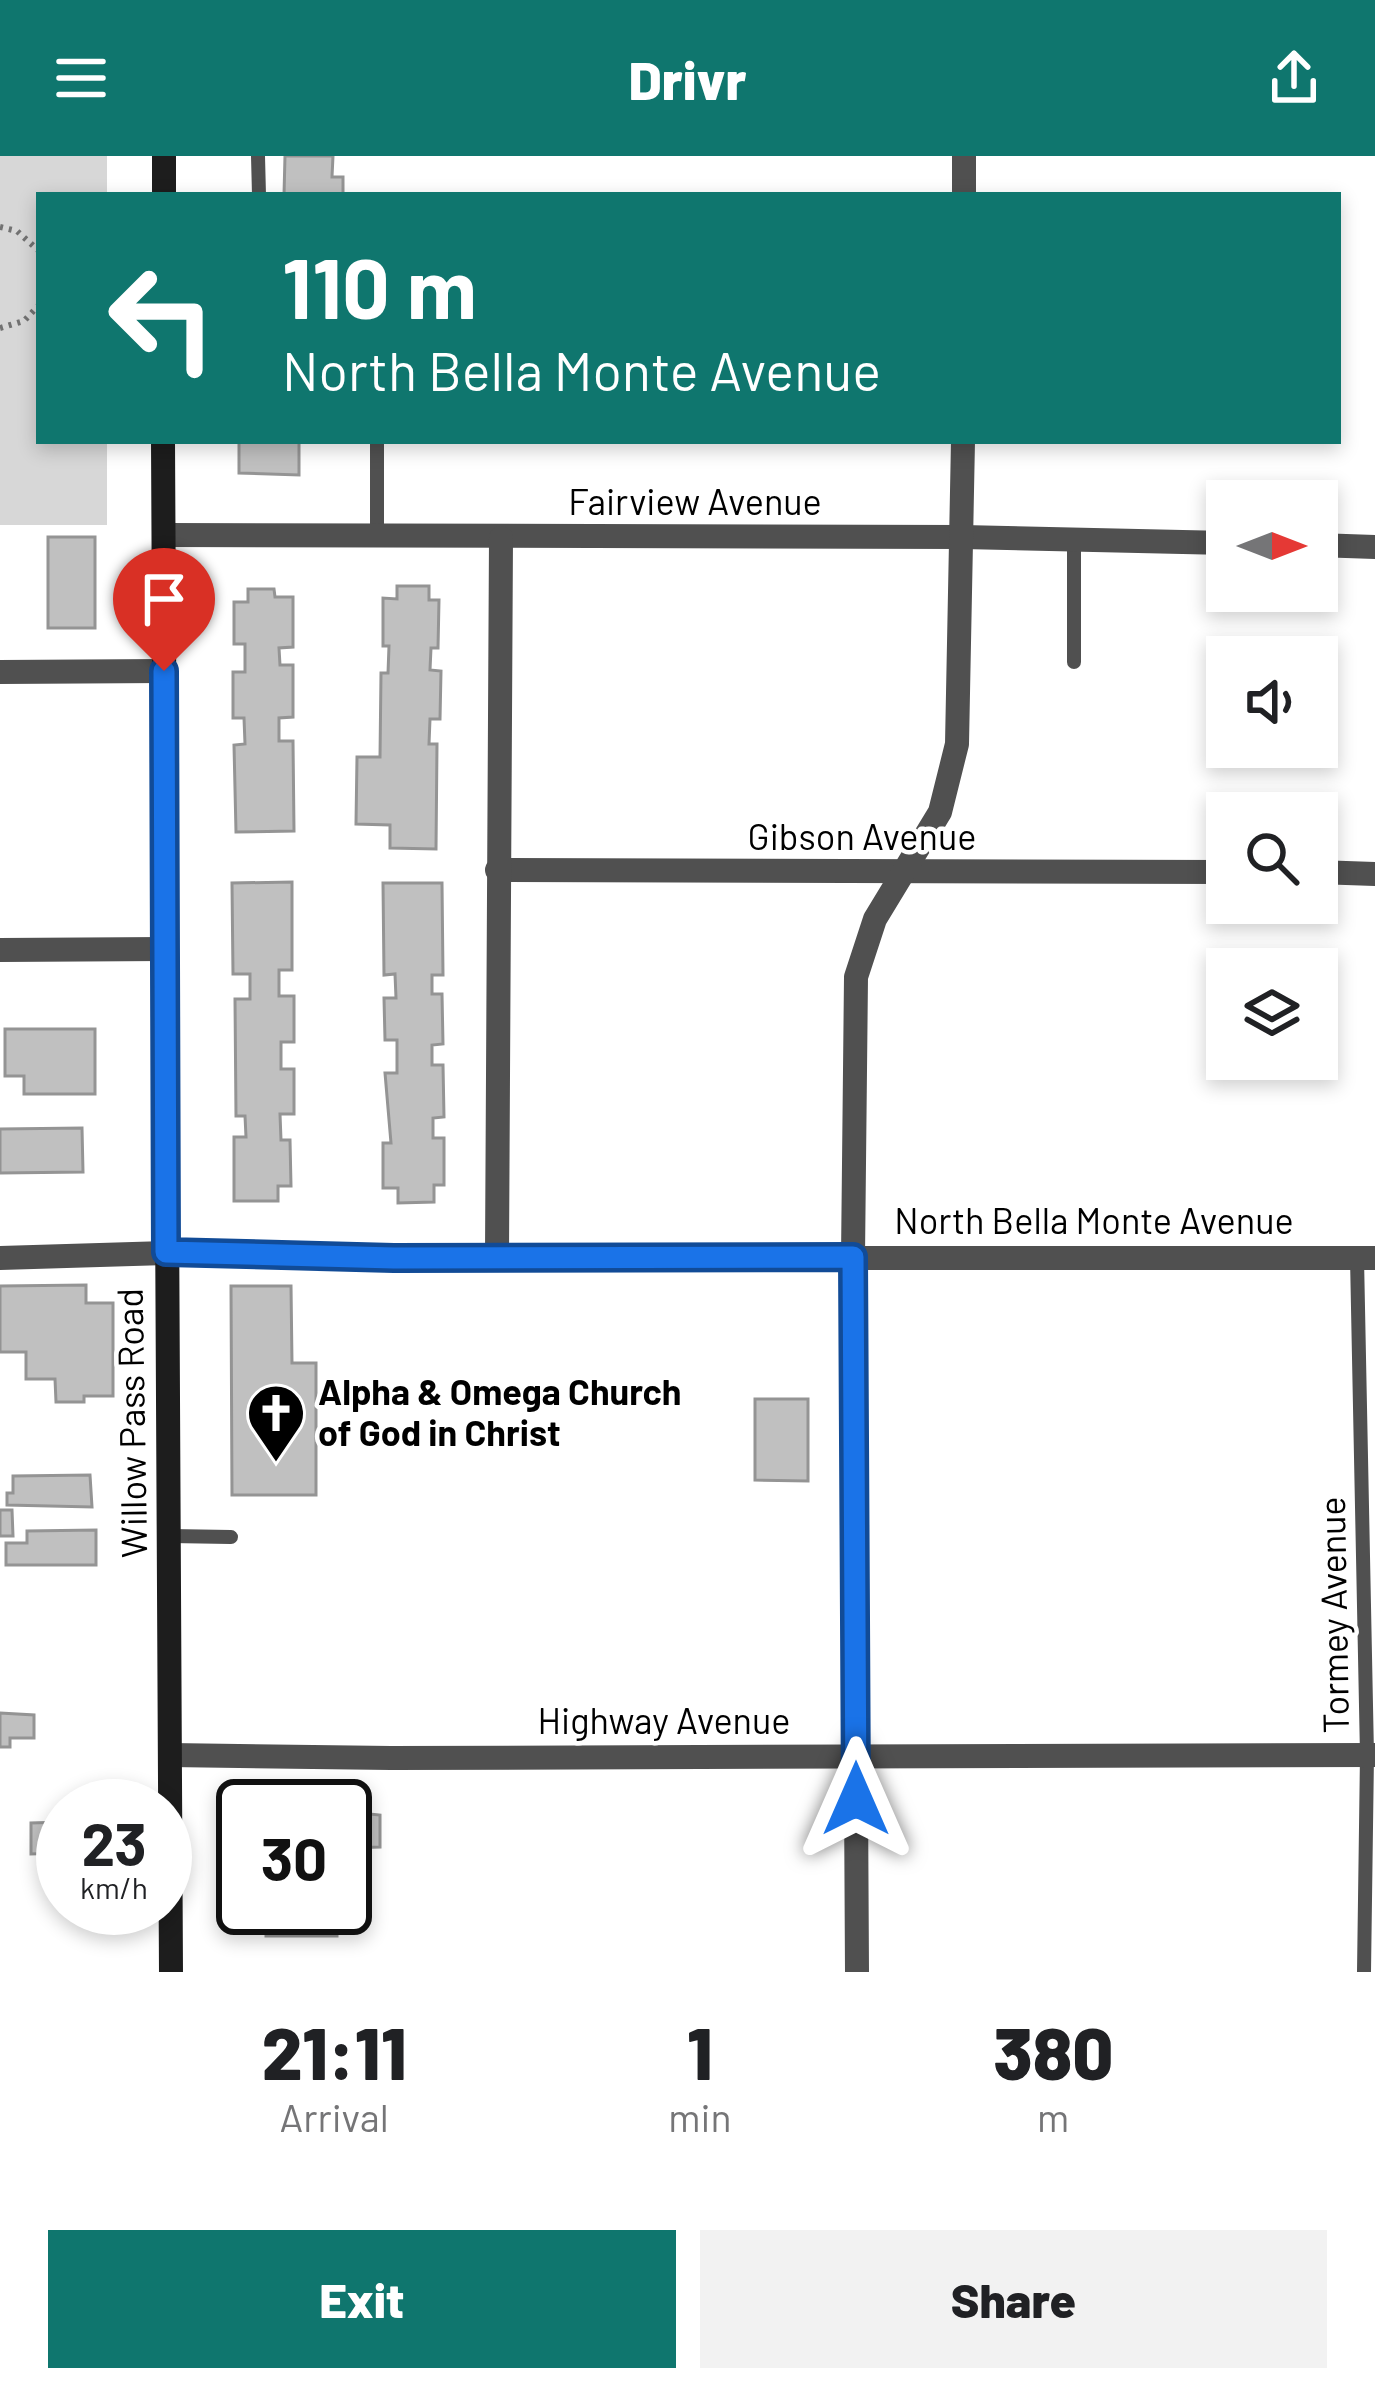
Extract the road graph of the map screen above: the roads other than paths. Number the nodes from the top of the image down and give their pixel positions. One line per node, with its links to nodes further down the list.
1 (164, 156): 4 (main road)
2 (258, 156): 5 (lane)
3 (964, 156): 6 (street)
4 (164, 192)
5 (259, 192)
6 (964, 192)
7 (163, 444): 11 (main road, Willow Pass Road)
8 (376, 444): 10 (lane)
9 (963, 444): 12 (street)
10 (377, 534): 11 (street, Fairview Avenue); 13 (street, Fairview Avenue)
11 (164, 535): 19 (main road, Willow Pass Road)
12 (963, 537): 13 (street, Fairview Avenue); 14 (street, Fairview Avenue); 24 (street)
13 (501, 538): 21 (street)
14 (1074, 540): 15 (street, Fairview Avenue); 18 (lane)
15 (1206, 543)
16 (1338, 546): 17 (street)
17 (1375, 547)
18 (1074, 662)
19 (164, 671): 20 (street); 26 (main road, Willow Pass Road)
20 (0, 672)
21 (497, 870): 24 (street, Gibson Avenue); 29 (street)
22 (1206, 872): 24 (street, Gibson Avenue)
23 (1338, 873): 25 (street)
24 (901, 874): 30 (street)
25 (1375, 874)
26 (165, 949): 27 (street); 28 (main road, Willow Pass Road)
27 (0, 950)
28 (166, 1252): 29 (street, North Bella Monte Avenue); 31 (street, North Bella Monte Avenue); 33 (main road, Willow Pass Road)
29 (496, 1255): 30 (street, North Bella Monte Avenue)
30 (853, 1257): 32 (street, North Bella Monte Avenue); 36 (street)
31 (0, 1258)
32 (1366, 1258): 37 (lane, Tormey Avenue)
33 (170, 1537): 34 (lane); 35 (main road, Willow Pass Road)
34 (231, 1537)
35 (170, 1755): 36 (street, Highway Avenue); 38 (main road, Willow Pass Road)
36 (856, 1755): 37 (street, Highway Avenue); 39 (street)
37 (1371, 1755): 40 (lane, Tormey Avenue)
38 (171, 1972)
39 (857, 1972)
40 (1364, 1972)

